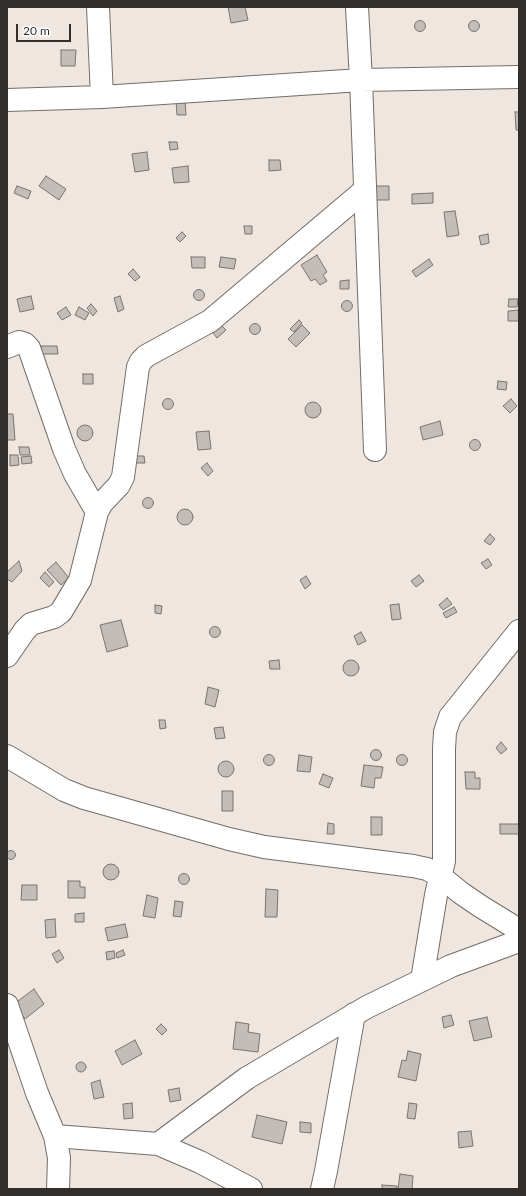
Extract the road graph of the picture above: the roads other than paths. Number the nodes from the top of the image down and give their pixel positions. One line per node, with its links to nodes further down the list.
1 (98, 7): 5 (street)
2 (357, 7): 4 (street)
3 (519, 77): 4 (street)
4 (361, 80): 5 (street); 7 (street)
5 (102, 97): 6 (street)
6 (7, 100)
7 (365, 190): 9 (street); 10 (street)
8 (7, 347): 10 (street)
9 (375, 450)
10 (97, 512): 12 (street)
11 (519, 631): 14 (street)
12 (7, 656)
13 (7, 756): 14 (street)
14 (440, 876): 15 (street); 17 (street)
15 (519, 930)
16 (519, 941): 17 (street)
17 (422, 980): 19 (street)
18 (7, 1005): 20 (street)
19 (354, 1014): 21 (street); 24 (street)
20 (55, 1136): 21 (street); 22 (street)
21 (158, 1144): 23 (street)
22 (58, 1189)
23 (251, 1189)
24 (322, 1189)

